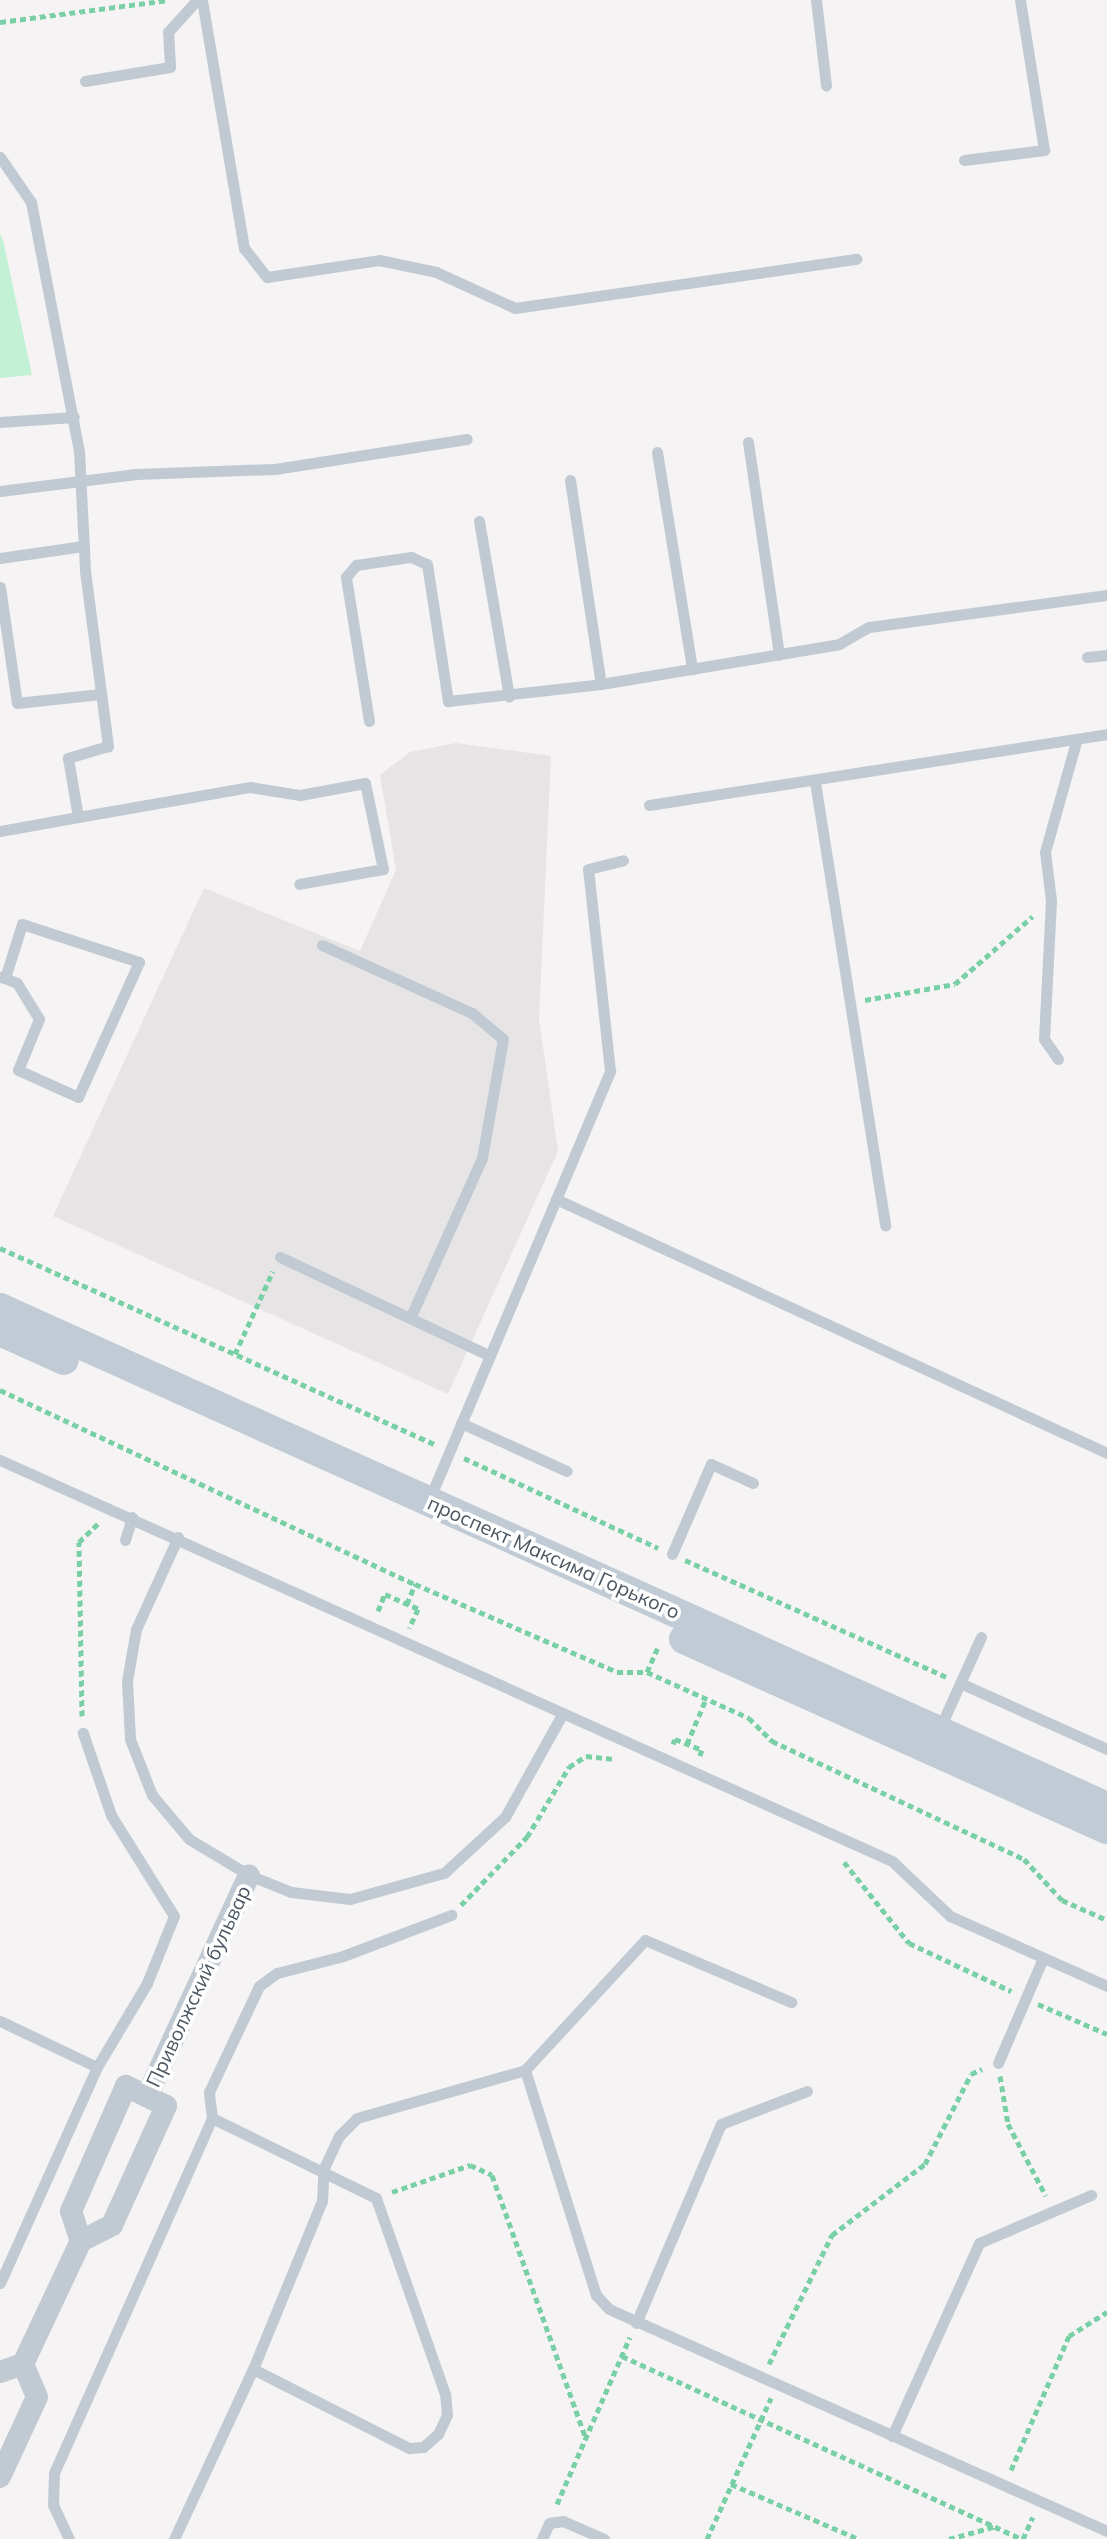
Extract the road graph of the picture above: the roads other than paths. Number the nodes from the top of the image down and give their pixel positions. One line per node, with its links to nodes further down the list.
1 (200, 0): 4 (lane); 8 (lane)
2 (816, 0): 5 (lane)
3 (1020, 0): 7 (lane)
4 (85, 81)
5 (826, 85)
6 (0, 157): 9 (lane)
7 (964, 160)
8 (857, 259)
9 (74, 417): 10 (lane); 15 (lane)
10 (0, 422)
11 (467, 439): 15 (lane)
12 (748, 442): 22 (lane)
13 (657, 452): 25 (lane)
14 (570, 480): 26 (lane)
15 (77, 483): 16 (lane); 18 (lane)
16 (0, 491)
17 (479, 521): 28 (lane)
18 (83, 546): 19 (lane); 27 (lane)
19 (0, 558)
20 (0, 587): 27 (lane)
21 (1107, 595): 22 (lane)
22 (779, 655): 25 (lane)
23 (1107, 655): 24 (lane)
24 (1087, 657)
25 (692, 669): 26 (lane)
26 (601, 684): 28 (lane)
27 (101, 694): 34 (lane)
28 (509, 696): 29 (lane)
29 (369, 721)
30 (1107, 734): 31 (lane)
31 (1076, 742): 32 (lane); 40 (lane)
32 (815, 782): 33 (lane); 42 (lane)
33 (649, 805)
34 (78, 817): 35 (lane); 37 (lane)
35 (0, 831)
36 (623, 860): 41 (lane)
37 (299, 884)
38 (322, 945): 45 (lane)
39 (2, 978): 39 (lane)
40 (1058, 1059)
41 (556, 1199): 47 (lane); 49 (lane)
42 (885, 1226)
43 (280, 1257): 45 (lane)
44 (0, 1308): 53 (main road, проспект Максима Горького)
45 (410, 1318): 47 (lane)
46 (0, 1331): 53 (main road, проспект Максима Горького)
47 (490, 1356): 48 (lane)
48 (461, 1423): 51 (lane); 53 (lane)
49 (1107, 1453)
50 (0, 1460): 54 (lane)
51 (567, 1471)
52 (753, 1483): 57 (lane)
53 (425, 1510): 62 (main road, проспект Максима Горького)
54 (132, 1517): 55 (lane); 56 (lane)
55 (178, 1537): 60 (lane); 66 (lane)
56 (125, 1540)
57 (672, 1554)
58 (981, 1637): 59 (lane)
59 (960, 1683): 62 (lane); 63 (lane)
60 (563, 1713): 66 (lane); 68 (lane)
61 (83, 1733): 73 (lane)
62 (935, 1741): 64 (main road, проспект Максима Горького); 65 (main road, проспект Максима Горького)
63 (1107, 1749)
64 (1107, 1807)
65 (1107, 1829)
66 (249, 1875): 76 (street, Приволжский бульвар)
67 (451, 1915): 77 (lane)
68 (1043, 1958): 69 (lane); 72 (lane)
69 (1107, 1986)
70 (791, 2002): 74 (lane)
71 (0, 2021): 73 (lane)
72 (998, 2063)
73 (97, 2067): 81 (lane)
74 (525, 2070): 78 (lane); 82 (lane)
75 (807, 2091): 82 (lane)
76 (147, 2096): 80 (street, Приволжский бульвар); 80 (street, Приволжский бульвар)
77 (212, 2118): 78 (lane); 89 (lane)
78 (324, 2168): 84 (lane); 84 (lane)
79 (1091, 2195): 86 (lane)
80 (81, 2241): 83 (street)
81 (0, 2283)
82 (636, 2323): 86 (lane)
83 (23, 2364): 85 (street); 87 (street)
84 (253, 2369): 90 (lane)
85 (0, 2372)
86 (892, 2436): 88 (lane)
87 (0, 2477)
88 (1107, 2531)
89 (69, 2539)
90 (174, 2539)
91 (542, 2539): 92 (lane)
92 (604, 2539)

